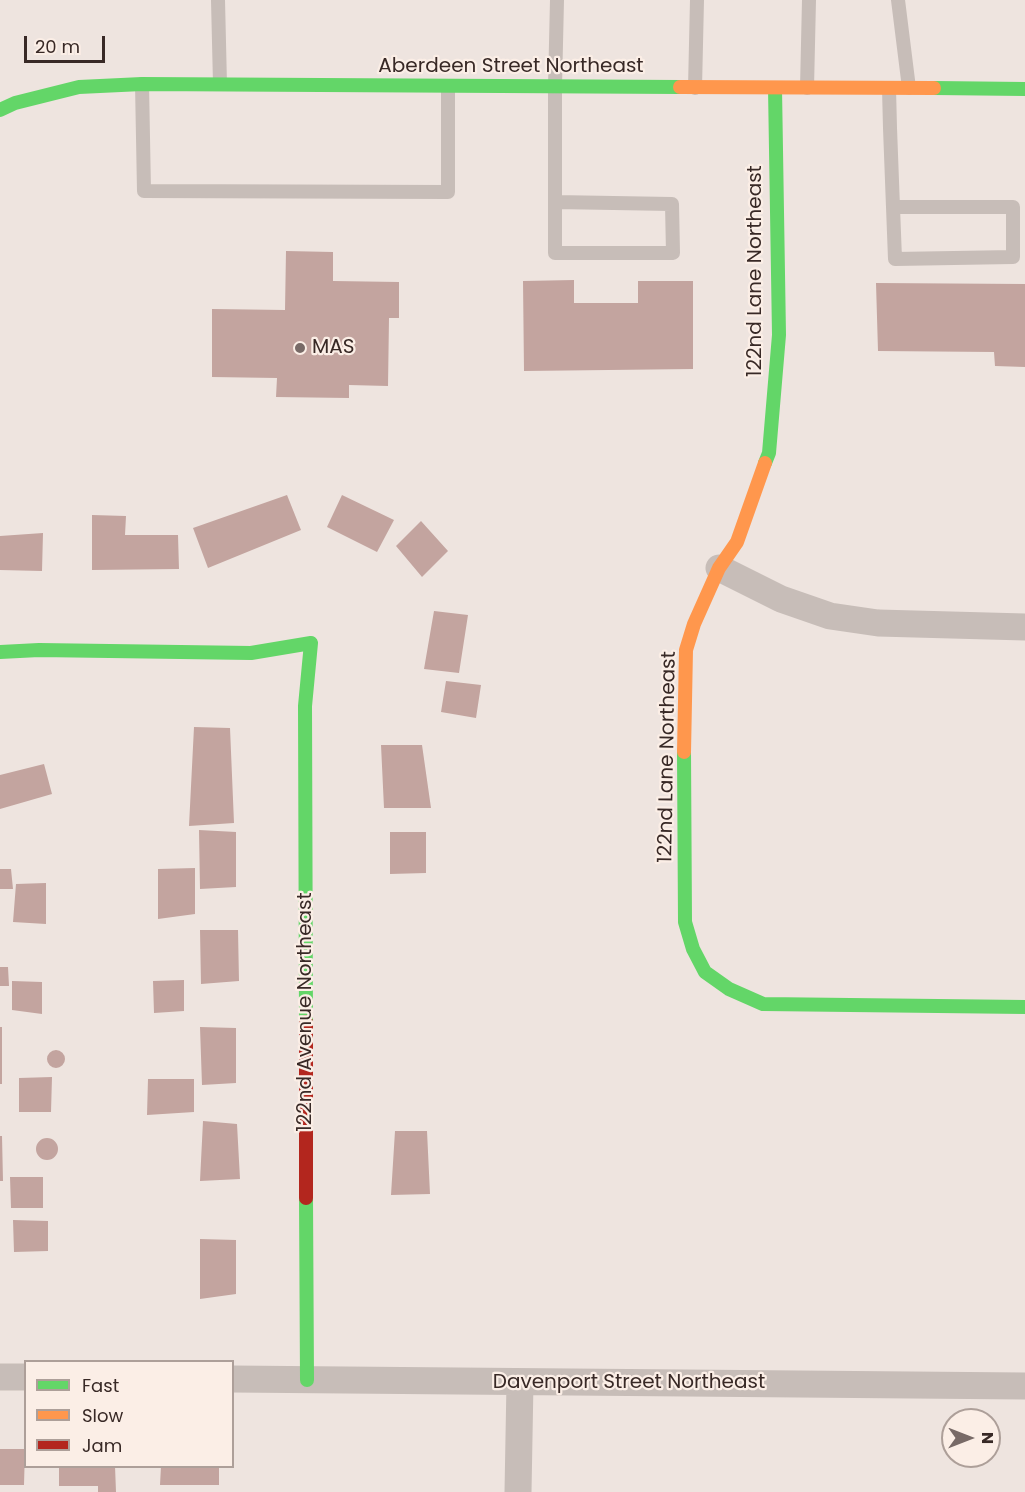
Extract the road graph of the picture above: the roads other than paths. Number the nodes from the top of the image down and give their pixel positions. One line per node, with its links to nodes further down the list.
1 (218, 0): 7 (lane)
2 (557, 0): 9 (lane)
3 (697, 0): 10 (lane)
4 (809, 0): 12 (lane)
5 (898, 0): 14 (lane)
6 (142, 84): 7 (street, Aberdeen Street Northeast); 8 (lane); 16 (street, Aberdeen Street Northeast)
7 (219, 84): 8 (street, Aberdeen Street Northeast)
8 (448, 86): 9 (street, Aberdeen Street Northeast)
9 (555, 87): 10 (street, Aberdeen Street Northeast); 17 (lane)
10 (695, 88): 11 (street, Aberdeen Street Northeast)
11 (775, 88): 12 (street, Aberdeen Street Northeast); 19 (street, 122nd Lane Northeast)
12 (807, 88): 13 (street, Aberdeen Street Northeast)
13 (889, 88): 14 (street, Aberdeen Street Northeast); 18 (lane)
14 (909, 88): 15 (street, Aberdeen Street Northeast)
15 (1025, 89)
16 (0, 110)
17 (555, 202): 17 (lane)
18 (893, 207): 18 (lane)
19 (719, 568): 20 (street); 22 (street, 122nd Lane Northeast)
20 (1025, 627)
21 (0, 652): 26 (street, 122nd Avenue Northeast)
22 (1025, 1007)
23 (0, 1377): 24 (street)
24 (24, 1377)
25 (234, 1380): 26 (street, Davenport Street Northeast)
26 (307, 1380): 27 (street, Davenport Street Northeast)
27 (520, 1382): 28 (street, Davenport Street Northeast); 29 (street)
28 (1025, 1386)
29 (518, 1492)

